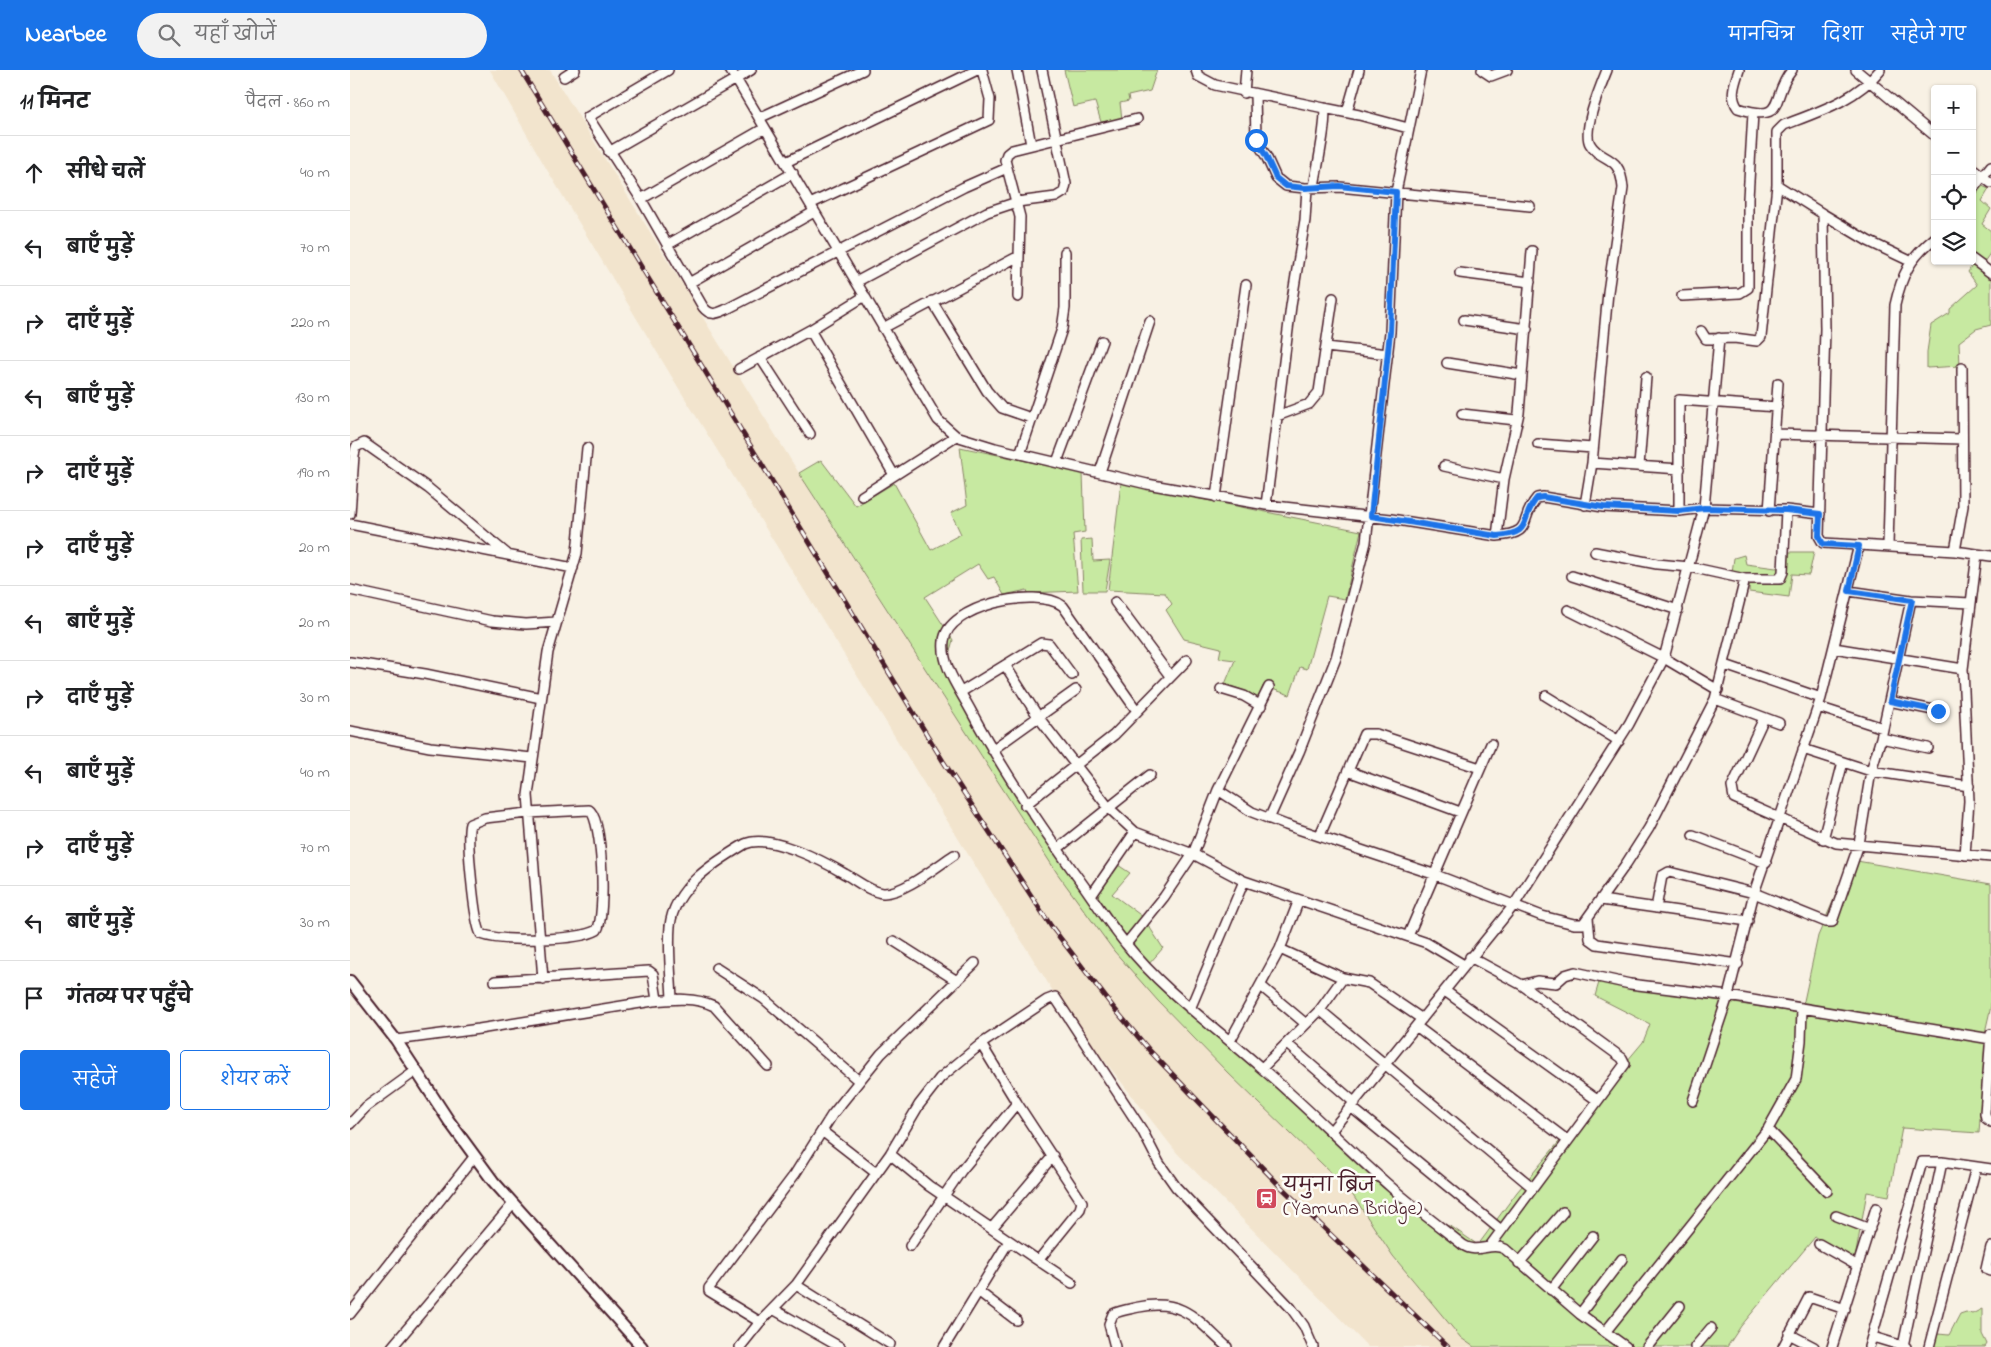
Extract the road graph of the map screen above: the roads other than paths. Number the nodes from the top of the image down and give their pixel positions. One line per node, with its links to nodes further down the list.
1 (576, 70): 21 (street)
2 (668, 70): 38 (street)
3 (730, 70): 22 (street)
4 (751, 70): 22 (street)
5 (863, 70): 30 (street)
6 (977, 70): 39 (street)
7 (982, 70): 53 (street)
8 (1017, 70): 37 (street)
9 (1042, 70): 36 (street)
10 (1196, 70): 24 (street)
11 (1246, 70): 24 (street)
12 (1359, 70): 28 (street)
13 (1421, 70): 33 (street)
14 (1482, 70): 15 (street)
15 (1507, 70)
16 (1607, 70): 105 (street)
17 (1739, 70): 29 (street)
18 (1792, 70): 27 (street)
19 (1856, 70): 23 (street)
20 (1880, 70): 23 (street)
21 (564, 77)
22 (736, 79): 30 (street); 38 (street)
23 (1870, 82): 34 (street); 35 (street)
24 (1244, 92): 25 (street)
25 (1255, 94): 26 (street); 48 (street)
26 (1324, 108): 28 (street); 48 (street)
27 (1774, 110): 29 (street); 34 (street)
28 (1346, 112): 33 (street)
29 (1753, 113): 70 (street)
30 (758, 118): 32 (street)
31 (1136, 119): 36 (street)
32 (765, 128): 39 (street); 50 (street)
33 (1408, 128): 49 (street)
34 (1780, 128): 46 (street)
35 (1931, 133)
36 (1056, 140): 37 (street); 51 (street)
37 (1031, 145): 41 (street)
38 (609, 152): 50 (street)
39 (786, 162): 43 (street)
40 (1991, 166): 44 (street)
41 (1007, 168): 51 (street); 57 (street)
42 (1976, 171): 44 (street)
43 (793, 173): 53 (street); 56 (street)
44 (1983, 177): 45 (street); 47 (street)
45 (1991, 183)
46 (1777, 185): 54 (street); 80 (street)
47 (1976, 185)
48 (1311, 188): 49 (street); 94 (street)
49 (1396, 192): 52 (street); 83 (street)
50 (641, 199): 56 (street)
51 (1016, 202): 60 (street); 65 (street)
52 (1530, 206)
53 (812, 208): 57 (street); 67 (street)
54 (1823, 214): 61 (street); 97 (street)
55 (1931, 242): 61 (street)
56 (667, 245): 67 (street)
57 (838, 251): 65 (street); 67 (street)
58 (1532, 251): 66 (street)
59 (1066, 252): 95 (street)
60 (1019, 256): 71 (street); 73 (street)
61 (1910, 261): 101 (street)
62 (1976, 262): 64 (street)
63 (1460, 273): 66 (street)
64 (1991, 273)
65 (856, 282): 69 (street)
66 (1530, 282): 77 (street)
67 (689, 283)
68 (1246, 285): 116 (street)
69 (865, 296): 76 (street); 78 (street)
70 (1682, 296)
71 (1018, 297)
72 (1333, 298): 82 (street)
73 (932, 302): 76 (street); 95 (street)
74 (1464, 320): 77 (street)
75 (1150, 321): 112 (street)
76 (883, 328): 100 (street)
77 (1527, 328): 88 (street)
78 (810, 330): 84 (street); 113 (street)
79 (1701, 331): 80 (street)
80 (1719, 338): 91 (street)
81 (1102, 342): 107 (street)
82 (1326, 347): 83 (street); 94 (street)
83 (1388, 354): 125 (street)
84 (760, 357): 86 (street); 98 (street)
85 (1447, 363): 88 (street)
86 (739, 368)
87 (1962, 368): 102 (street)
88 (1522, 374): 96 (street)
89 (1646, 377): 110 (street)
90 (1778, 383): 92 (street)
91 (1713, 404): 92 (street); 111 (street); 119 (street)
92 (1777, 407): 99 (street)
93 (1462, 414): 96 (street)
94 (1277, 416): 117 (street)
95 (1031, 418): 106 (street)
96 (1516, 420): 114 (street)
97 (1822, 433): 99 (street); 101 (street); 124 (street)
98 (810, 434)
99 (1775, 434): 122 (street)
100 (956, 436): 106 (street); 113 (street)
101 (1891, 438): 102 (street); 128 (street)
102 (1962, 439): 130 (street)
103 (1538, 444): 105 (street)
104 (587, 448): 136 (street)
105 (1593, 448): 108 (street)
106 (1020, 454): 107 (street)
107 (1057, 462): 112 (street)
108 (1592, 463): 110 (street); 118 (street)
109 (1444, 466): 114 (street)
110 (1639, 466): 111 (street)
111 (1680, 469): 121 (street)
112 (1100, 472): 116 (street)
113 (894, 475): 115 (street)
114 (1504, 479): 127 (street)
115 (862, 496)
116 (1216, 497): 117 (street)
117 (1266, 505): 125 (street)
118 (1585, 505): 121 (street); 127 (street)
119 (1704, 508): 121 (street); 122 (street); 135 (street)
120 (1786, 510): 122 (street); 124 (street); 138 (street)
121 (1679, 511)
122 (1769, 511)
123 (350, 514): 132 (street)
124 (1820, 514): 129 (street)
125 (1371, 516): 127 (street); 195 (street)
126 (350, 524): 132 (street)
127 (1497, 536)
128 (1888, 545): 129 (street); 130 (street)
129 (1859, 546): 140 (street)
130 (1955, 551): 133 (street)
131 (1595, 552): 135 (street)
132 (506, 554): 136 (street)
133 (1977, 554): 134 (street); 143 (street)
134 (1991, 556)
135 (1690, 567): 138 (street); 145 (street)
136 (572, 568): 146 (street)
137 (1572, 576): 145 (street)
138 (1745, 579): 153 (street)
139 (350, 590): 146 (street)
140 (1849, 591): 141 (street); 147 (street)
141 (1912, 600): 143 (street); 149 (street)
142 (1116, 602): 156 (street)
143 (1971, 603): 154 (street)
144 (1568, 610): 148 (street)
145 (1678, 610): 148 (street)
146 (556, 622): 163 (street)
147 (1834, 648): 149 (street); 166 (street)
148 (1664, 658): 160 (street); 176 (street)
149 (1900, 659): 154 (street); 165 (street)
150 (1187, 660): 156 (street)
151 (350, 662): 163 (street)
152 (1004, 665): 155 (street); 161 (street); 170 (street)
153 (1725, 665): 160 (street); 166 (street)
154 (1963, 669): 188 (street)
155 (1072, 675)
156 (1170, 676): 169 (street)
157 (1269, 687): 167 (street)
158 (1221, 688): 167 (street)
159 (1076, 690): 170 (street)
160 (1718, 690): 164 (street)
161 (961, 692): 169 (street); 180 (street)
162 (1546, 696): 176 (street)
163 (541, 698): 181 (street)
164 (1715, 699): 171 (street); 212 (street)
165 (1890, 701): 168 (street); 173 (street)
166 (1819, 702): 173 (street); 179 (street)
167 (1261, 706): 189 (street)
168 (1938, 711)
169 (1137, 712): 183 (street)
170 (1039, 718): 180 (street); 183 (street)
171 (1764, 718): 172 (street); 194 (street)
172 (1779, 723)
173 (1883, 728): 175 (street)
174 (350, 731): 181 (street)
175 (1881, 738): 178 (street); 186 (street)
176 (1619, 740): 213 (street)
177 (1490, 744): 184 (street)
178 (1928, 748)
179 (1804, 749): 182 (street); 194 (street)
180 (992, 750): 190 (street)
181 (532, 758): 193 (street)
182 (1843, 762): 186 (street); 199 (street)
183 (1075, 765): 190 (street); 191 (street)
184 (1480, 768): 185 (street); 192 (street)
185 (1348, 771): 192 (street); 197 (street)
186 (1871, 771): 188 (street); 200 (street)
187 (1150, 775): 191 (street)
188 (1969, 786): 203 (street)
189 (1218, 790): 195 (street); 202 (street)
190 (1025, 805): 201 (street)
191 (1109, 808): 196 (street); 201 (street)
192 (1460, 812): 207 (street)
193 (528, 813): 218 (street); 218 (street); 218 (street)
194 (1779, 818): 199 (street); 206 (street)
195 (1269, 819): 197 (street)
196 (1135, 832): 202 (street); 210 (street)
197 (1320, 835): 207 (street)
198 (1693, 835): 206 (street)
199 (1823, 840): 200 (street)
200 (1859, 844): 203 (street); 209 (street)
201 (1057, 849): 210 (street)
202 (1193, 854): 208 (street); 220 (street)
203 (1965, 855): 205 (street)
204 (954, 856): 236 (street)
205 (1991, 857)
206 (1766, 863): 209 (street)
207 (1436, 875): 213 (street); 217 (street)
208 (1244, 881): 211 (street); 239 (street)
209 (1754, 893): 214 (street); 216 (street)
210 (1091, 896): 220 (street)
211 (1299, 900): 217 (street); 221 (street)
212 (1602, 900): 214 (street); 215 (street)
213 (1514, 905): 215 (street); 222 (street)
214 (1656, 908): 216 (street)
215 (1588, 918): 224 (street)
216 (1748, 921): 224 (street)
217 (1408, 936): 225 (street)
218 (540, 939): 228 (street)
219 (894, 941): 231 (street)
220 (1126, 944): 239 (street)
221 (1280, 949): 227 (street); 232 (street)
222 (1470, 958): 225 (street); 233 (street)
223 (974, 963): 231 (street)
224 (1738, 964): 235 (street)
225 (1464, 965): 234 (street)
226 (716, 968): 253 (street)
227 (1343, 978): 240 (street); 241 (street)
228 (543, 979): 230 (street); 237 (street)
229 (350, 981): 245 (street)
230 (496, 981)
231 (957, 981): 253 (street)
232 (1261, 986): 242 (street); 246 (street)
233 (1522, 986): 235 (street); 254 (street)
234 (1445, 991): 241 (street); 254 (street)
235 (1728, 996): 238 (street); 255 (street)
236 (672, 999): 237 (street); 250 (street)
237 (657, 1000): 245 (street)
238 (1802, 1008): 244 (street); 260 (street)
239 (1190, 1009): 246 (street)
240 (1320, 1010): 242 (street); 249 (street)
241 (1422, 1018): 243 (street)
242 (1306, 1024): 248 (street)
243 (1416, 1026): 249 (street); 263 (street)
244 (1991, 1037): 258 (street)
245 (396, 1040): 252 (street)
246 (1230, 1040): 251 (street)
247 (982, 1044): 256 (street); 264 (street); 316 (street)
248 (1287, 1044): 251 (street); 257 (street)
249 (1386, 1063): 257 (street); 271 (street)
250 (768, 1066)
251 (1262, 1068): 262 (street)
252 (417, 1070): 259 (street); 266 (street)
253 (860, 1081): 261 (street)
254 (1597, 1100): 263 (street)
255 (1693, 1101)
256 (1017, 1103): 265 (street); 273 (street)
257 (1353, 1105): 262 (street); 280 (street)
258 (1991, 1122)
259 (350, 1124)
260 (1768, 1129): 272 (street); 304 (street)
261 (822, 1131): 270 (street); 302 (street)
262 (1331, 1131): 285 (street)
263 (1567, 1140): 271 (street)
264 (890, 1154): 270 (street); 273 (street)
265 (1053, 1156): 278 (street); 287 (street)
266 (474, 1157): 274 (street); 299 (street)
267 (1942, 1162): 268 (street); 306 (street); 308 (street)
268 (1976, 1167): 269 (street); 324 (street)
269 (1991, 1169)
270 (876, 1172): 293 (street)
271 (1532, 1187): 280 (street)
272 (1827, 1191)
273 (943, 1196): 278 (street); 284 (street)
274 (513, 1204): 309 (street); 310 (street)
275 (1876, 1208): 279 (street)
276 (1563, 1212): 289 (street)
277 (1836, 1216): 279 (street)
278 (992, 1228): 282 (street)
279 (1870, 1229): 290 (street)
280 (1501, 1230): 285 (street)
281 (1593, 1236): 294 (street)
282 (1009, 1241): 287 (street); 295 (street)
283 (1819, 1244): 290 (street)
284 (910, 1246)
285 (1490, 1246): 289 (street)
286 (1991, 1247): 291 (street)
287 (1036, 1258): 292 (street)
288 (1622, 1259): 300 (street)
289 (1519, 1263): 294 (street)
290 (1858, 1266): 298 (street)
291 (1991, 1271)
292 (1072, 1283)
293 (796, 1285): 297 (street); 307 (street)
294 (1551, 1290): 300 (street)
295 (978, 1291): 301 (street); 313 (street)
296 (1680, 1306): 318 (street)
297 (772, 1309): 302 (street); 312 (street)
298 (1845, 1309): 305 (street); 322 (street)
299 (350, 1314)
300 (1580, 1314): 304 (street)
301 (1016, 1320)
302 (760, 1322): 311 (street)
303 (1712, 1328): 319 (street)
304 (1606, 1331): 317 (street)
305 (1789, 1334): 320 (street); 321 (street)
306 (1873, 1337): 308 (street); 323 (street)
307 (890, 1344)
308 (1905, 1346)
309 (392, 1347)
310 (642, 1347)
311 (740, 1347)
312 (840, 1347)
313 (944, 1347)
314 (1115, 1347): 315 (street)
315 (1227, 1347)
316 (1313, 1347)
317 (1626, 1347)
318 (1647, 1347)
319 (1695, 1347)
320 (1783, 1347)
321 (1814, 1347)
322 (1832, 1347)
323 (1870, 1347)
324 (1930, 1347)

